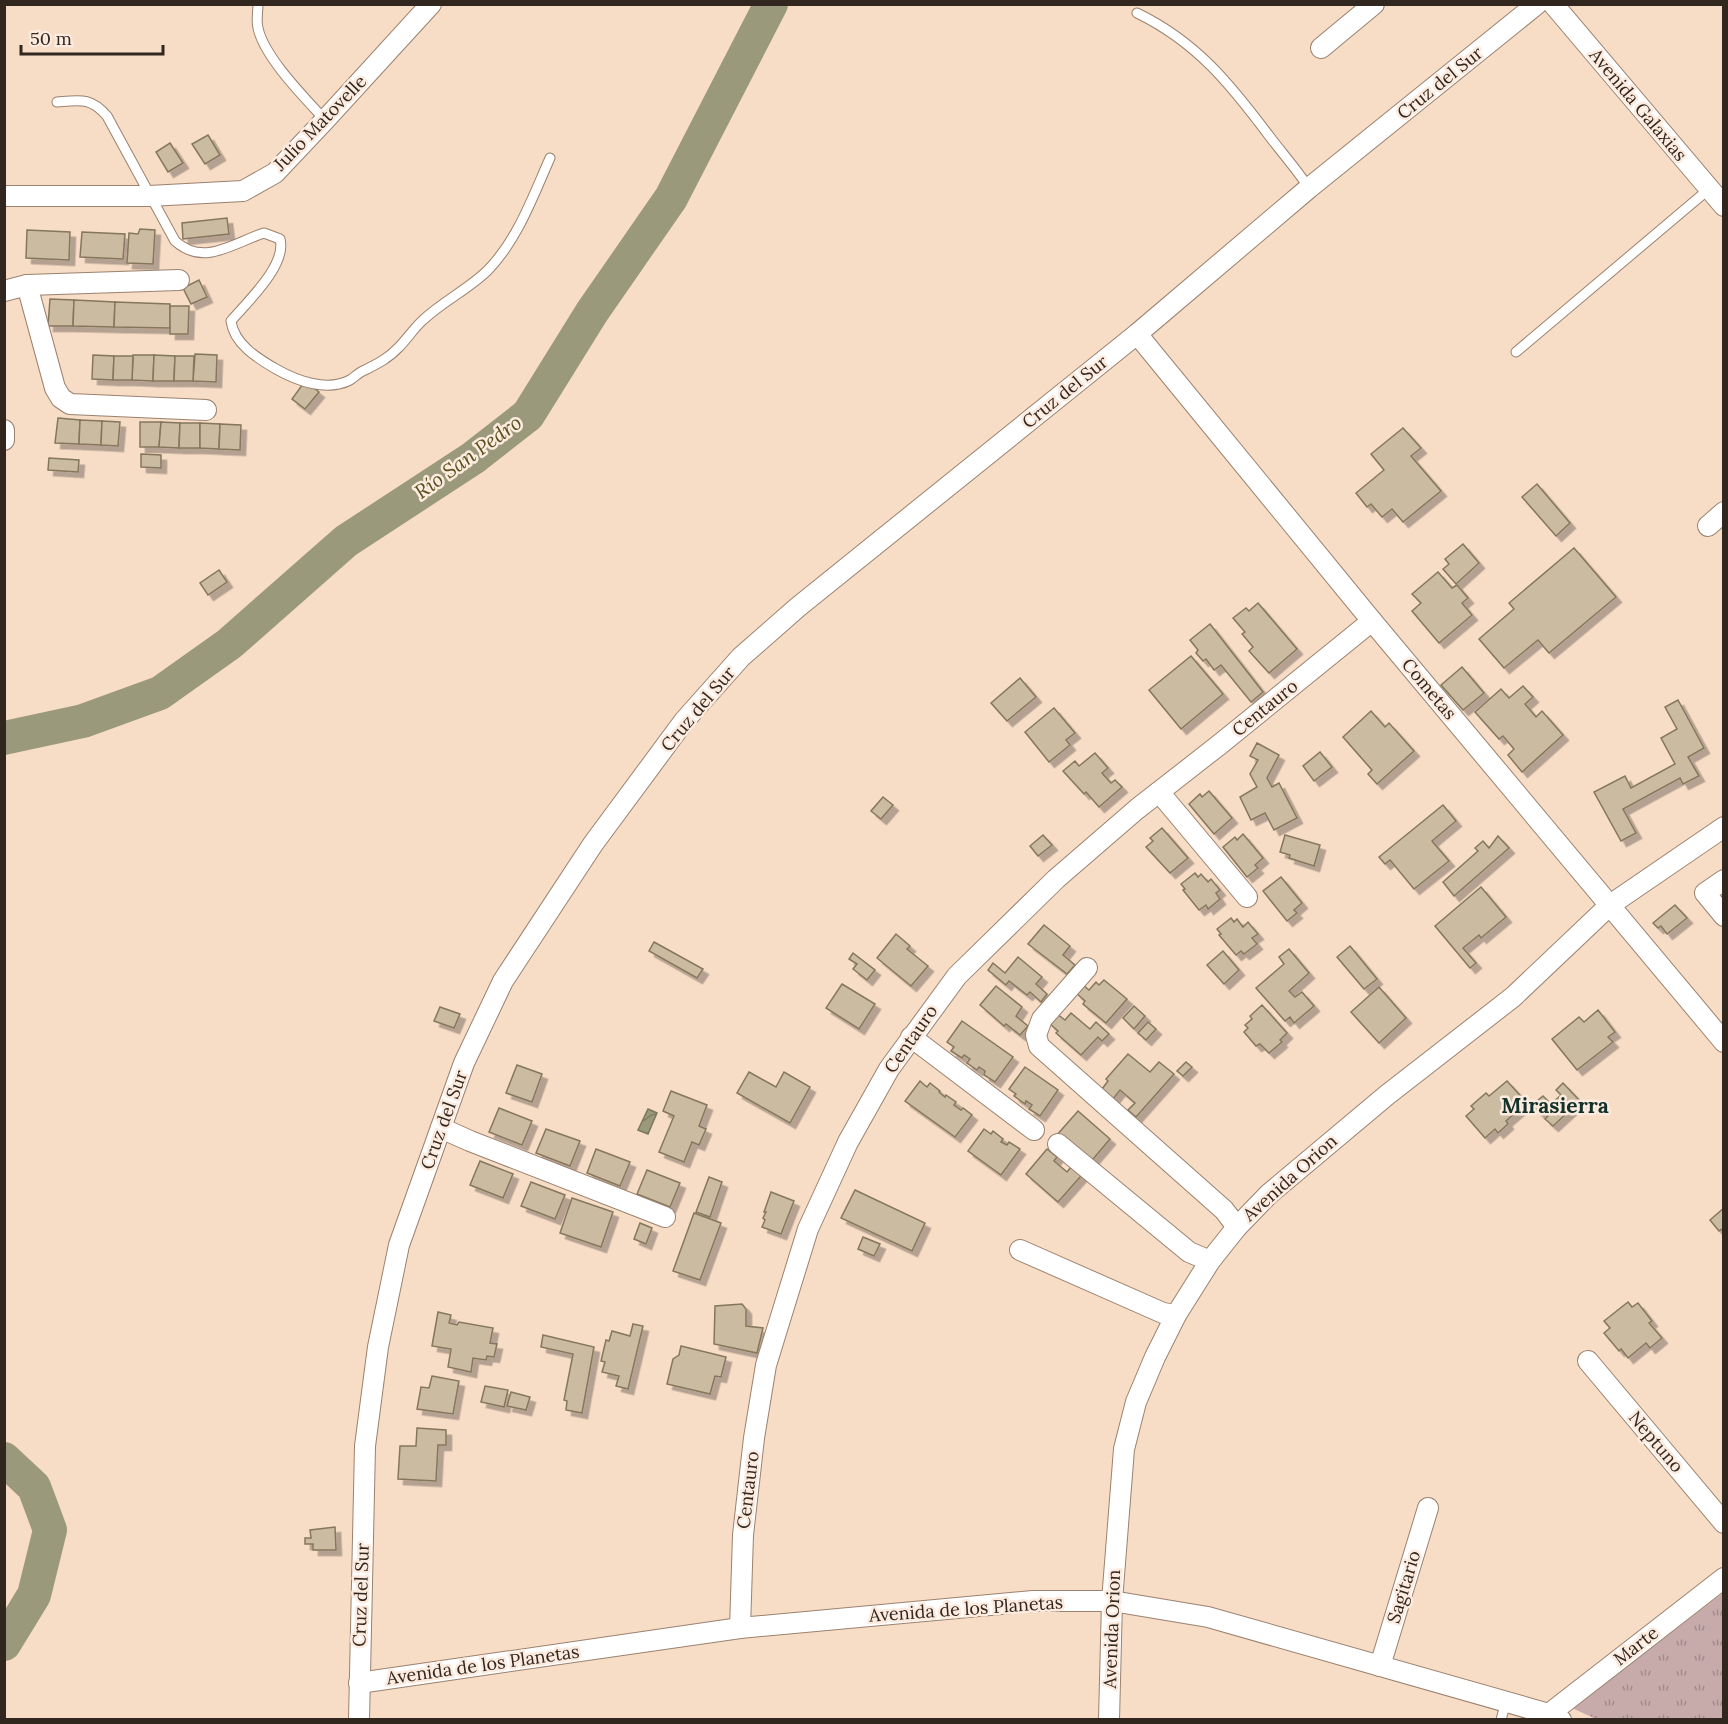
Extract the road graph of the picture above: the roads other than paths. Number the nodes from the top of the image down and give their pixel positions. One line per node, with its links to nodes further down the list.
1 (258, 4): 9 (lane)
2 (431, 4): 9 (street, Julio Matovelle)
3 (1374, 4): 7 (street)
4 (1537, 4): 11 (street, Cruz del Sur)
5 (1552, 4): 12 (street, Avenida Galaxias)
6 (1137, 13): 11 (lane)
7 (1320, 48)
8 (57, 102): 14 (lane)
9 (325, 120): 14 (street, Julio Matovelle)
10 (550, 158): 14 (lane)
11 (1310, 188): 19 (street, Cruz del Sur)
12 (1709, 189): 15 (street, Avenida Galaxias); 20 (lane)
13 (4, 196): 14 (street, Julio Matovelle)
14 (149, 196)
15 (1724, 206)
16 (179, 280): 17 (street)
17 (27, 285): 18 (street); 21 (street)
18 (4, 291)
19 (1137, 334): 26 (street, Cometas); 36 (street, Cruz del Sur)
20 (1516, 352)
21 (206, 410)
22 (4, 430): 23 (street)
23 (4, 440)
24 (1724, 512): 25 (street)
25 (1708, 526)
26 (1372, 621): 27 (street, Centauro); 31 (street, Cometas)
27 (1159, 792): 30 (street); 34 (street, Centauro)
28 (1724, 827): 31 (street, Avenida Orion)
29 (1724, 880): 32 (street)
30 (1247, 897)
31 (1610, 905): 35 (street, Cometas); 40 (street, Avenida Orion)
32 (1724, 916)
33 (1087, 968): 40 (street)
34 (910, 1037): 37 (street); 49 (street, Centauro)
35 (1724, 1042)
36 (441, 1128): 39 (street); 51 (street, Cruz del Sur)
37 (1034, 1130)
38 (1058, 1144): 42 (street)
39 (665, 1217)
40 (1237, 1227): 42 (street, Avenida Orion)
41 (1020, 1250): 43 (street)
42 (1210, 1261): 43 (street, Avenida Orion)
43 (1176, 1315): 48 (street, Avenida Orion)
44 (1588, 1361): 46 (street, Neptuno)
45 (1428, 1508): 50 (street, Sagitario)
46 (1724, 1523)
47 (1724, 1578): 53 (street, Marte)
48 (1112, 1602): 49 (street, Avenida de los Planetas); 50 (street, Avenida de los Planetas); 55 (street, Avenida Orion)
49 (740, 1628): 51 (street, Avenida de los Planetas)
50 (1380, 1666): 52 (street, Avenida de los Planetas)
51 (359, 1683): 54 (street, Cruz del Sur)
52 (1503, 1710): 53 (street, Avenida de los Planetas)
53 (1555, 1717)
54 (359, 1719)
55 (1109, 1719)

